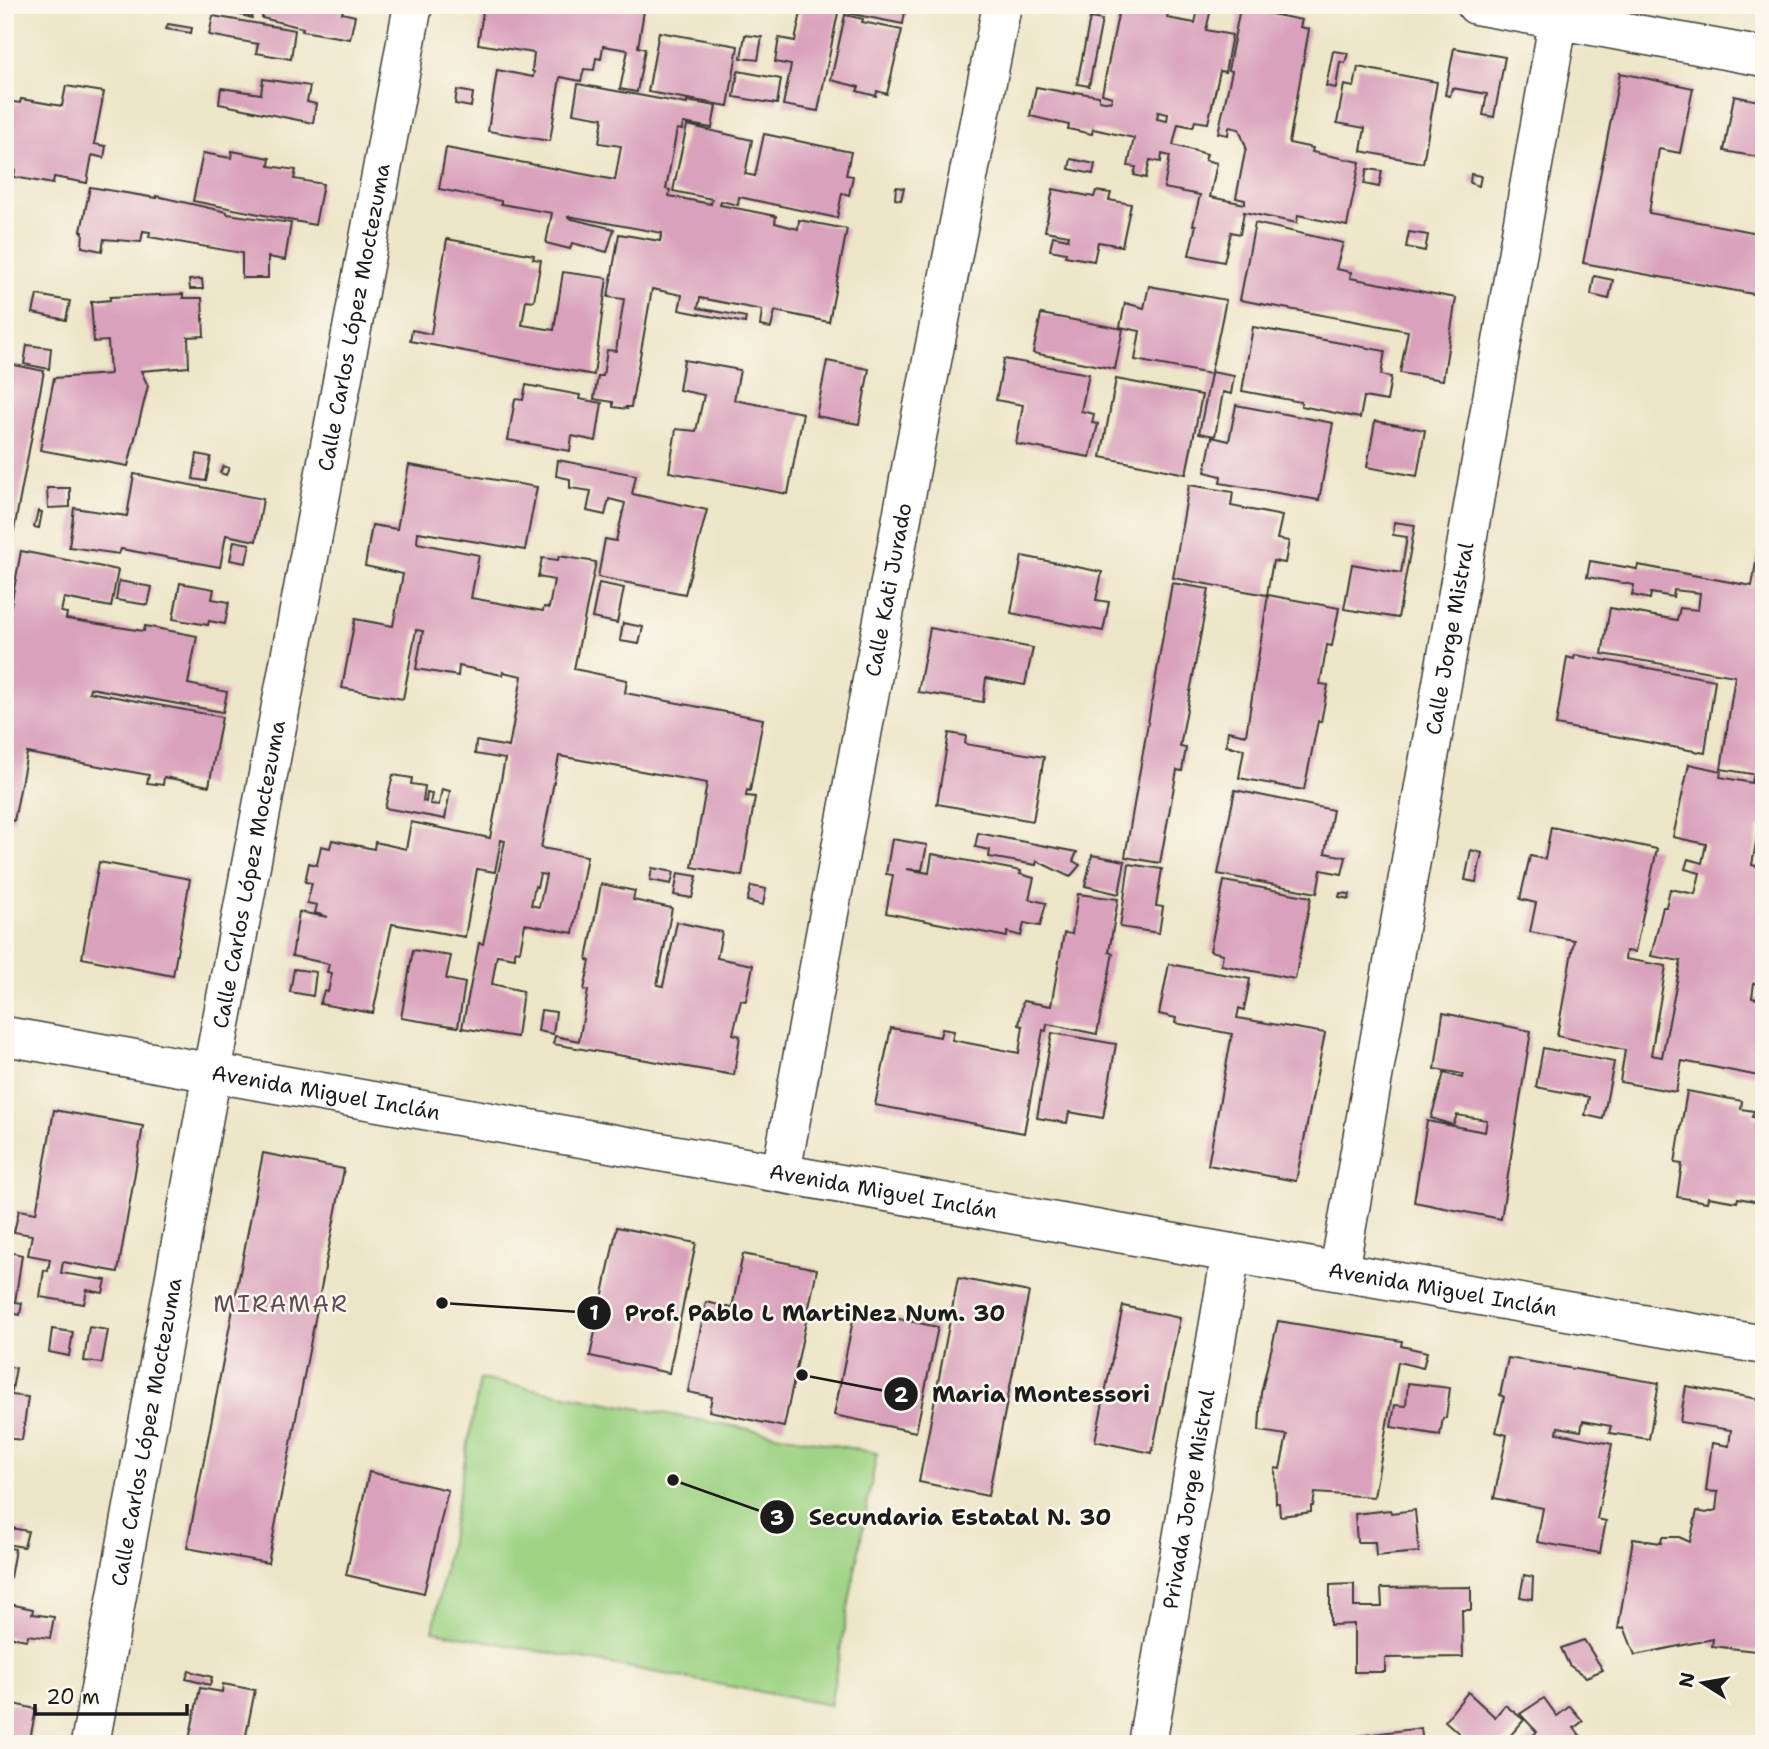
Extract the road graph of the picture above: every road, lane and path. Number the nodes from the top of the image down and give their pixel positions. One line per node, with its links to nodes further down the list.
1 (413, 5): 7 (street, Calle Carlos López Moctezuma)
2 (1002, 5): 8 (street, Calle Kati Jurado)
3 (1476, 5): 4 (street)
4 (1559, 13): 5 (street); 10 (street, Calle Jorge Mistral)
5 (1764, 57)
6 (5, 1036): 7 (street, Avenida Miguel Inclán)
7 (212, 1072): 8 (street, Avenida Miguel Inclán); 12 (street, Calle Carlos López Moctezuma)
8 (781, 1173): 9 (street, Avenida Miguel Inclán)
9 (1231, 1253): 10 (street, Avenida Miguel Inclán); 13 (street, Privada Jorge Mistral)
10 (1339, 1271): 11 (street, Avenida Miguel Inclán)
11 (1764, 1345)
12 (90, 1744)
13 (1147, 1744)

